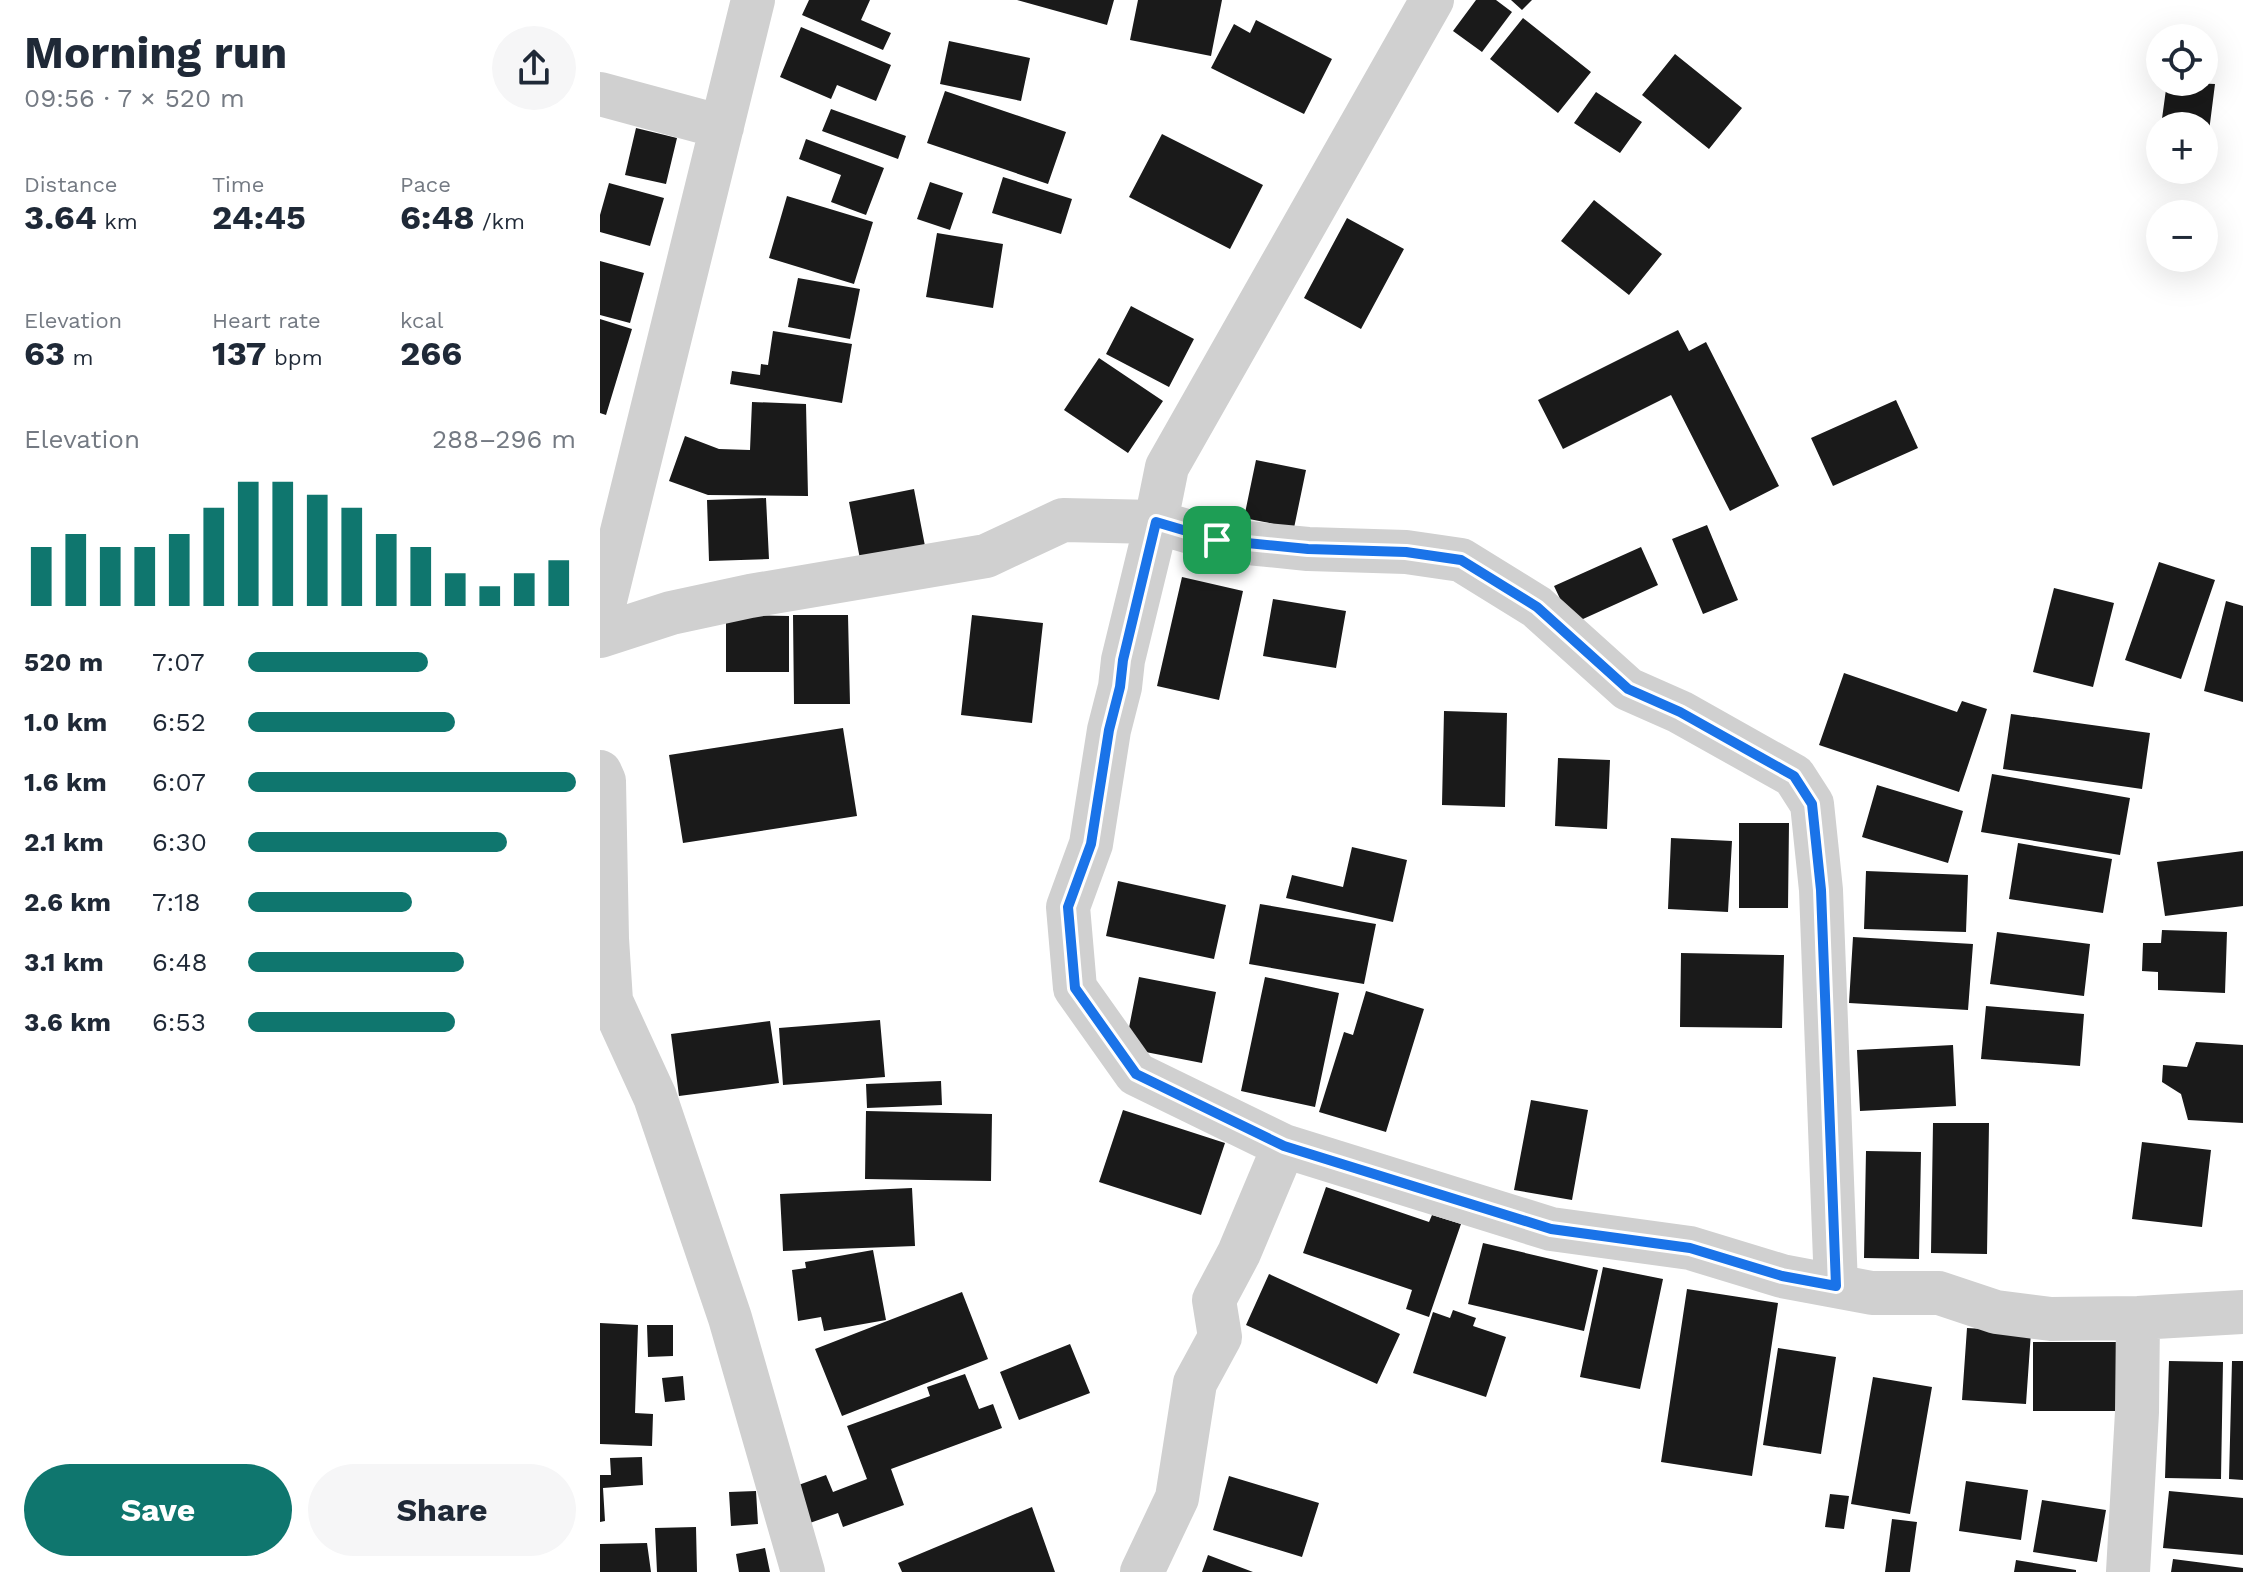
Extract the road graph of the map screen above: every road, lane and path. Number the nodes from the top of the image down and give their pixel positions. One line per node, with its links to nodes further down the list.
1 (753, 0): 4 (street)
2 (1432, 0): 5 (street)
3 (600, 94): 4 (street)
4 (722, 127): 6 (street)
5 (1156, 522): 7 (street); 9 (street); 10 (street)
6 (600, 621)
7 (600, 636)
8 (601, 778): 13 (street)
9 (1284, 1146): 10 (street); 14 (street)
10 (1836, 1286): 12 (street)
11 (2243, 1312): 12 (street)
12 (2138, 1318): 15 (street)
13 (803, 1572)
14 (1142, 1572)
15 (2128, 1572)

